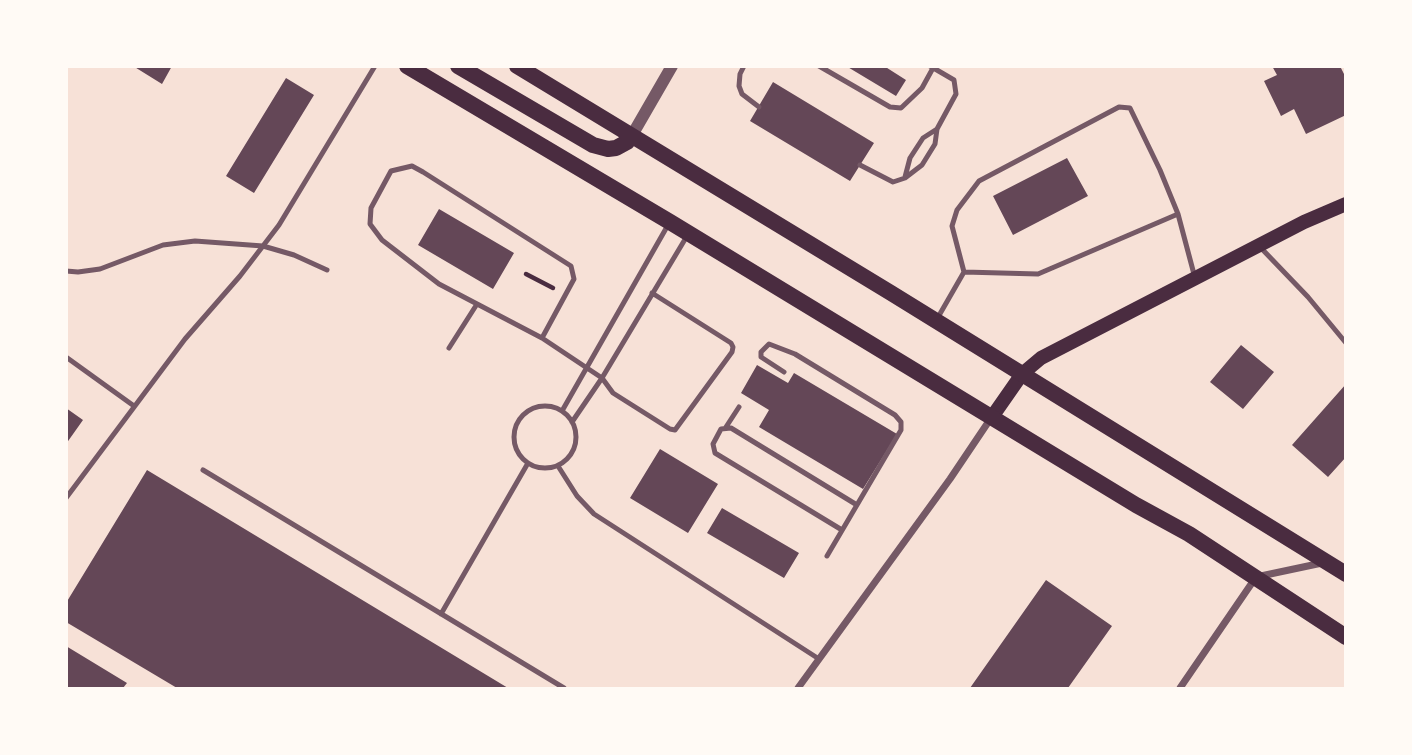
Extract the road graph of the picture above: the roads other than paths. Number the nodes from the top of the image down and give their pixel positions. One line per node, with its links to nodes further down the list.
1 (375, 66): 18 (lane)
2 (407, 66): 16 (main road)
3 (458, 66): 11 (main road)
4 (517, 66): 11 (main road)
5 (672, 66): 11 (street)
6 (744, 66): 9 (lane)
7 (819, 66): 8 (lane)
8 (931, 67): 10 (lane)
9 (759, 107)
10 (937, 129): 13 (lane); 13 (lane)
11 (631, 137): 26 (main road)
12 (860, 165): 13 (lane)
13 (905, 177)
14 (1346, 204): 19 (main road)
15 (1178, 214): 22 (lane); 22 (lane); 23 (lane)
16 (670, 222): 17 (main road); 31 (lane)
17 (688, 233): 24 (lane); 38 (main road)
18 (263, 246): 20 (lane); 21 (lane); 35 (lane)
19 (1258, 246): 23 (main road); 28 (lane)
20 (327, 270)
21 (66, 271)
22 (964, 272): 26 (lane)
23 (1195, 279): 33 (main road)
24 (652, 293): 34 (lane); 34 (lane)
25 (477, 304): 27 (lane); 27 (lane); 29 (lane)
26 (936, 321): 33 (main road)
27 (542, 338): 31 (lane)
28 (1346, 343)
29 (449, 348)
30 (66, 358): 35 (lane)
31 (588, 369): 34 (lane); 37 (lane)
32 (784, 372): 45 (lane)
33 (1022, 374): 38 (main road); 48 (main road)
34 (602, 378): 39 (lane)
35 (134, 406): 44 (lane)
36 (739, 407): 40 (lane)
37 (562, 411): 39 (lane); 41 (lane)
38 (992, 417): 50 (main road); 53 (street)
39 (572, 422): 42 (lane)
40 (726, 427): 45 (lane); 46 (lane)
41 (528, 463): 42 (lane); 51 (lane)
42 (558, 466): 53 (lane)
43 (203, 470): 51 (lane)
44 (66, 498)
45 (857, 505): 46 (lane)
46 (842, 530): 47 (lane)
47 (827, 556)
48 (1328, 562): 49 (main road); 50 (street)
49 (1346, 574)
50 (1256, 577): 52 (main road); 56 (street)
51 (441, 614): 54 (lane)
52 (1346, 637)
53 (819, 659): 55 (street)
54 (565, 688)
55 (798, 688)
56 (1180, 688)

